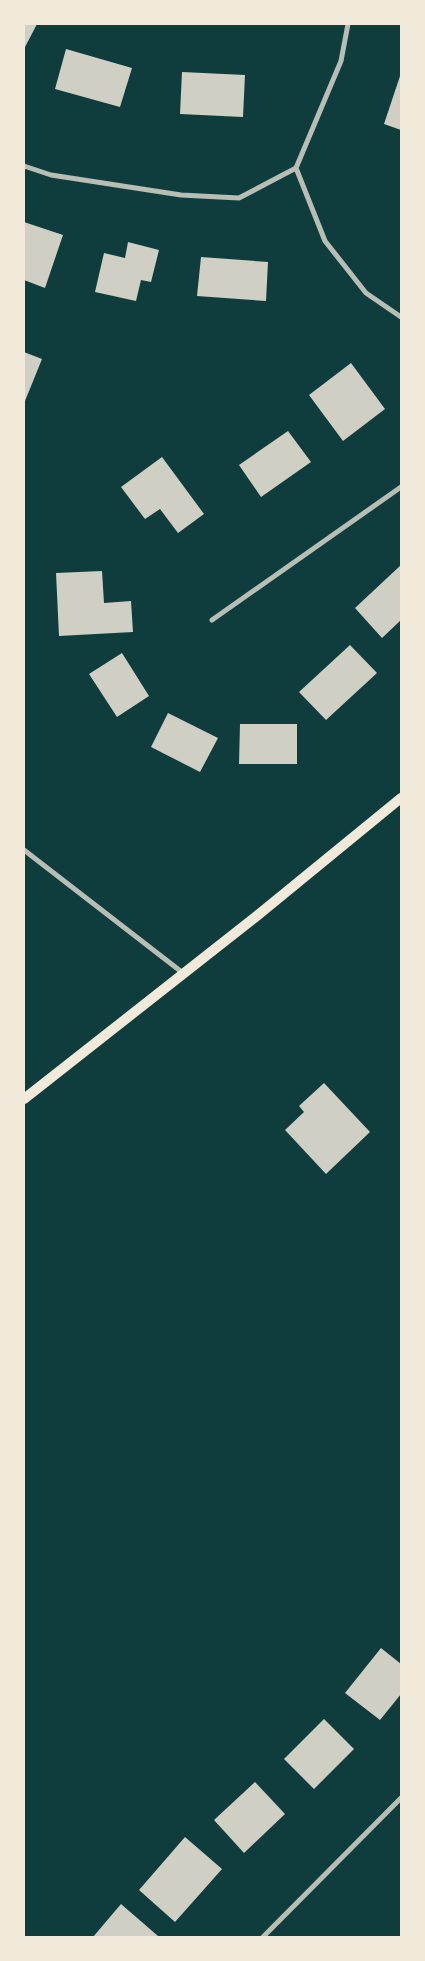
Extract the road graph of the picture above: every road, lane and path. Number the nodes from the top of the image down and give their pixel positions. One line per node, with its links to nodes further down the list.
1 (348, 24): 3 (street)
2 (24, 166): 3 (street)
3 (296, 168): 4 (street)
4 (401, 317)
5 (401, 487): 6 (street)
6 (212, 620)
7 (401, 798): 9 (main road)
8 (24, 850): 9 (street)
9 (183, 974): 10 (main road)
10 (24, 1099)
11 (401, 1798): 12 (street)
12 (263, 1937)

